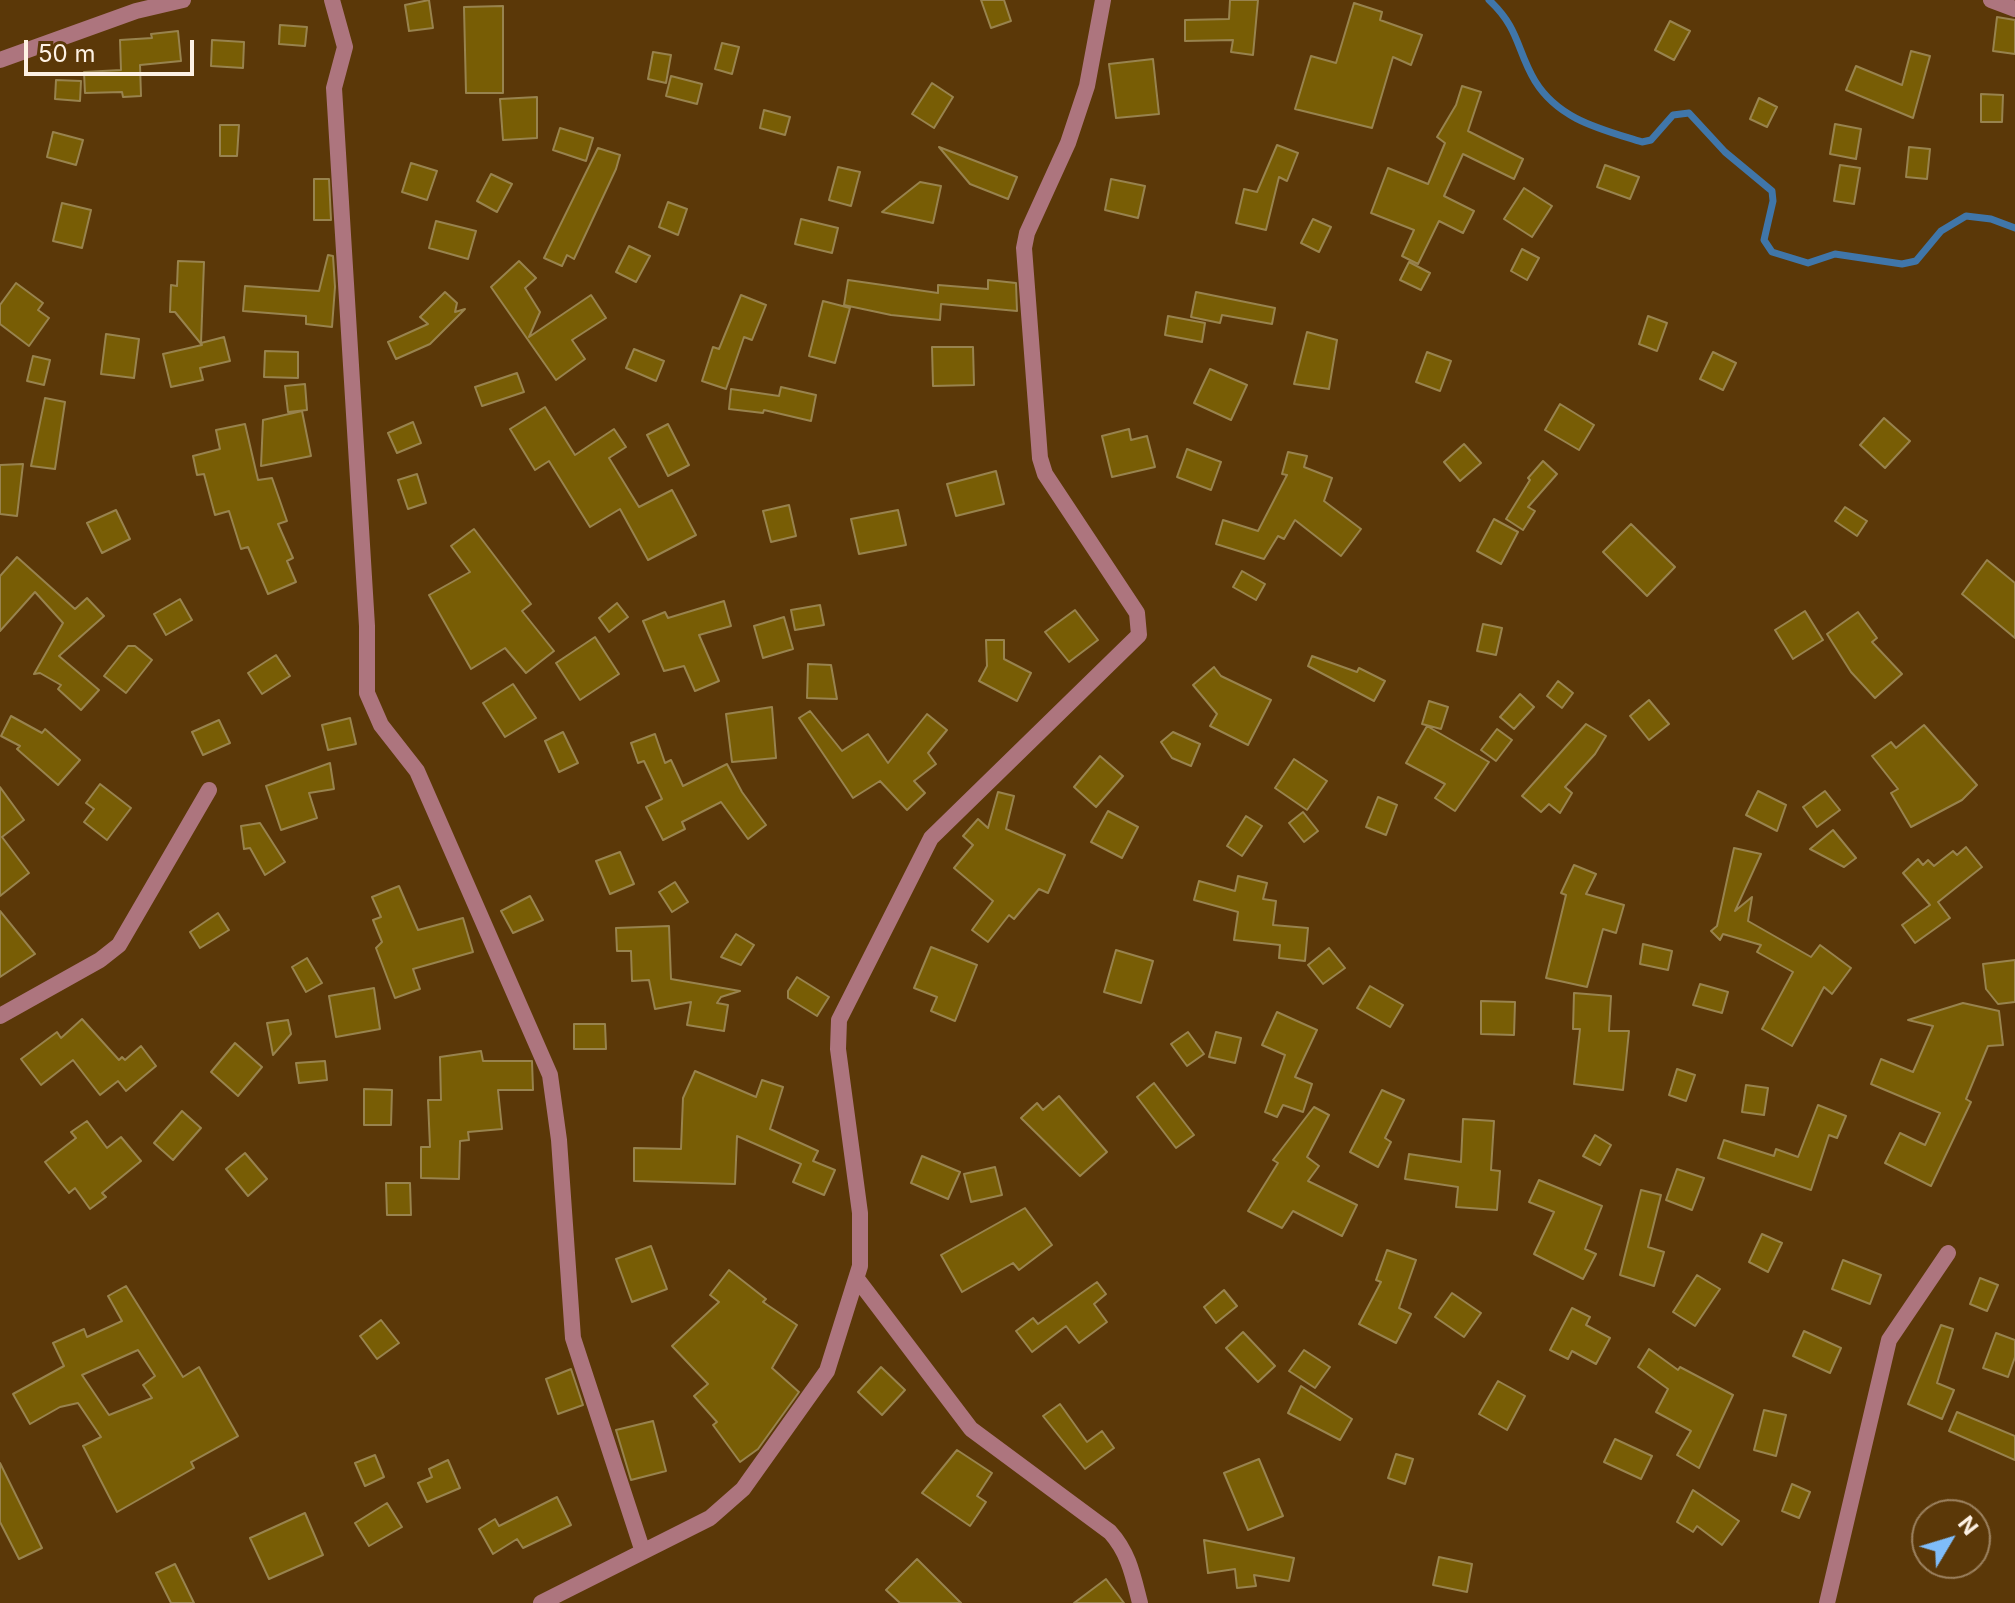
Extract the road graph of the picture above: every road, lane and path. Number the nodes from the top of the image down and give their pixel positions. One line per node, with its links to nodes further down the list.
1 (183, 0): 6 (street)
2 (332, 0): 11 (street)
3 (1103, 0): 10 (street)
4 (1991, 0): 5 (street)
5 (2015, 9)
6 (0, 60)
7 (209, 790): 8 (street)
8 (0, 1016)
9 (1948, 1253): 14 (street)
10 (858, 1280): 11 (street); 13 (street)
11 (643, 1552): 12 (street)
12 (541, 1603)
13 (1140, 1603)
14 (1827, 1603)

